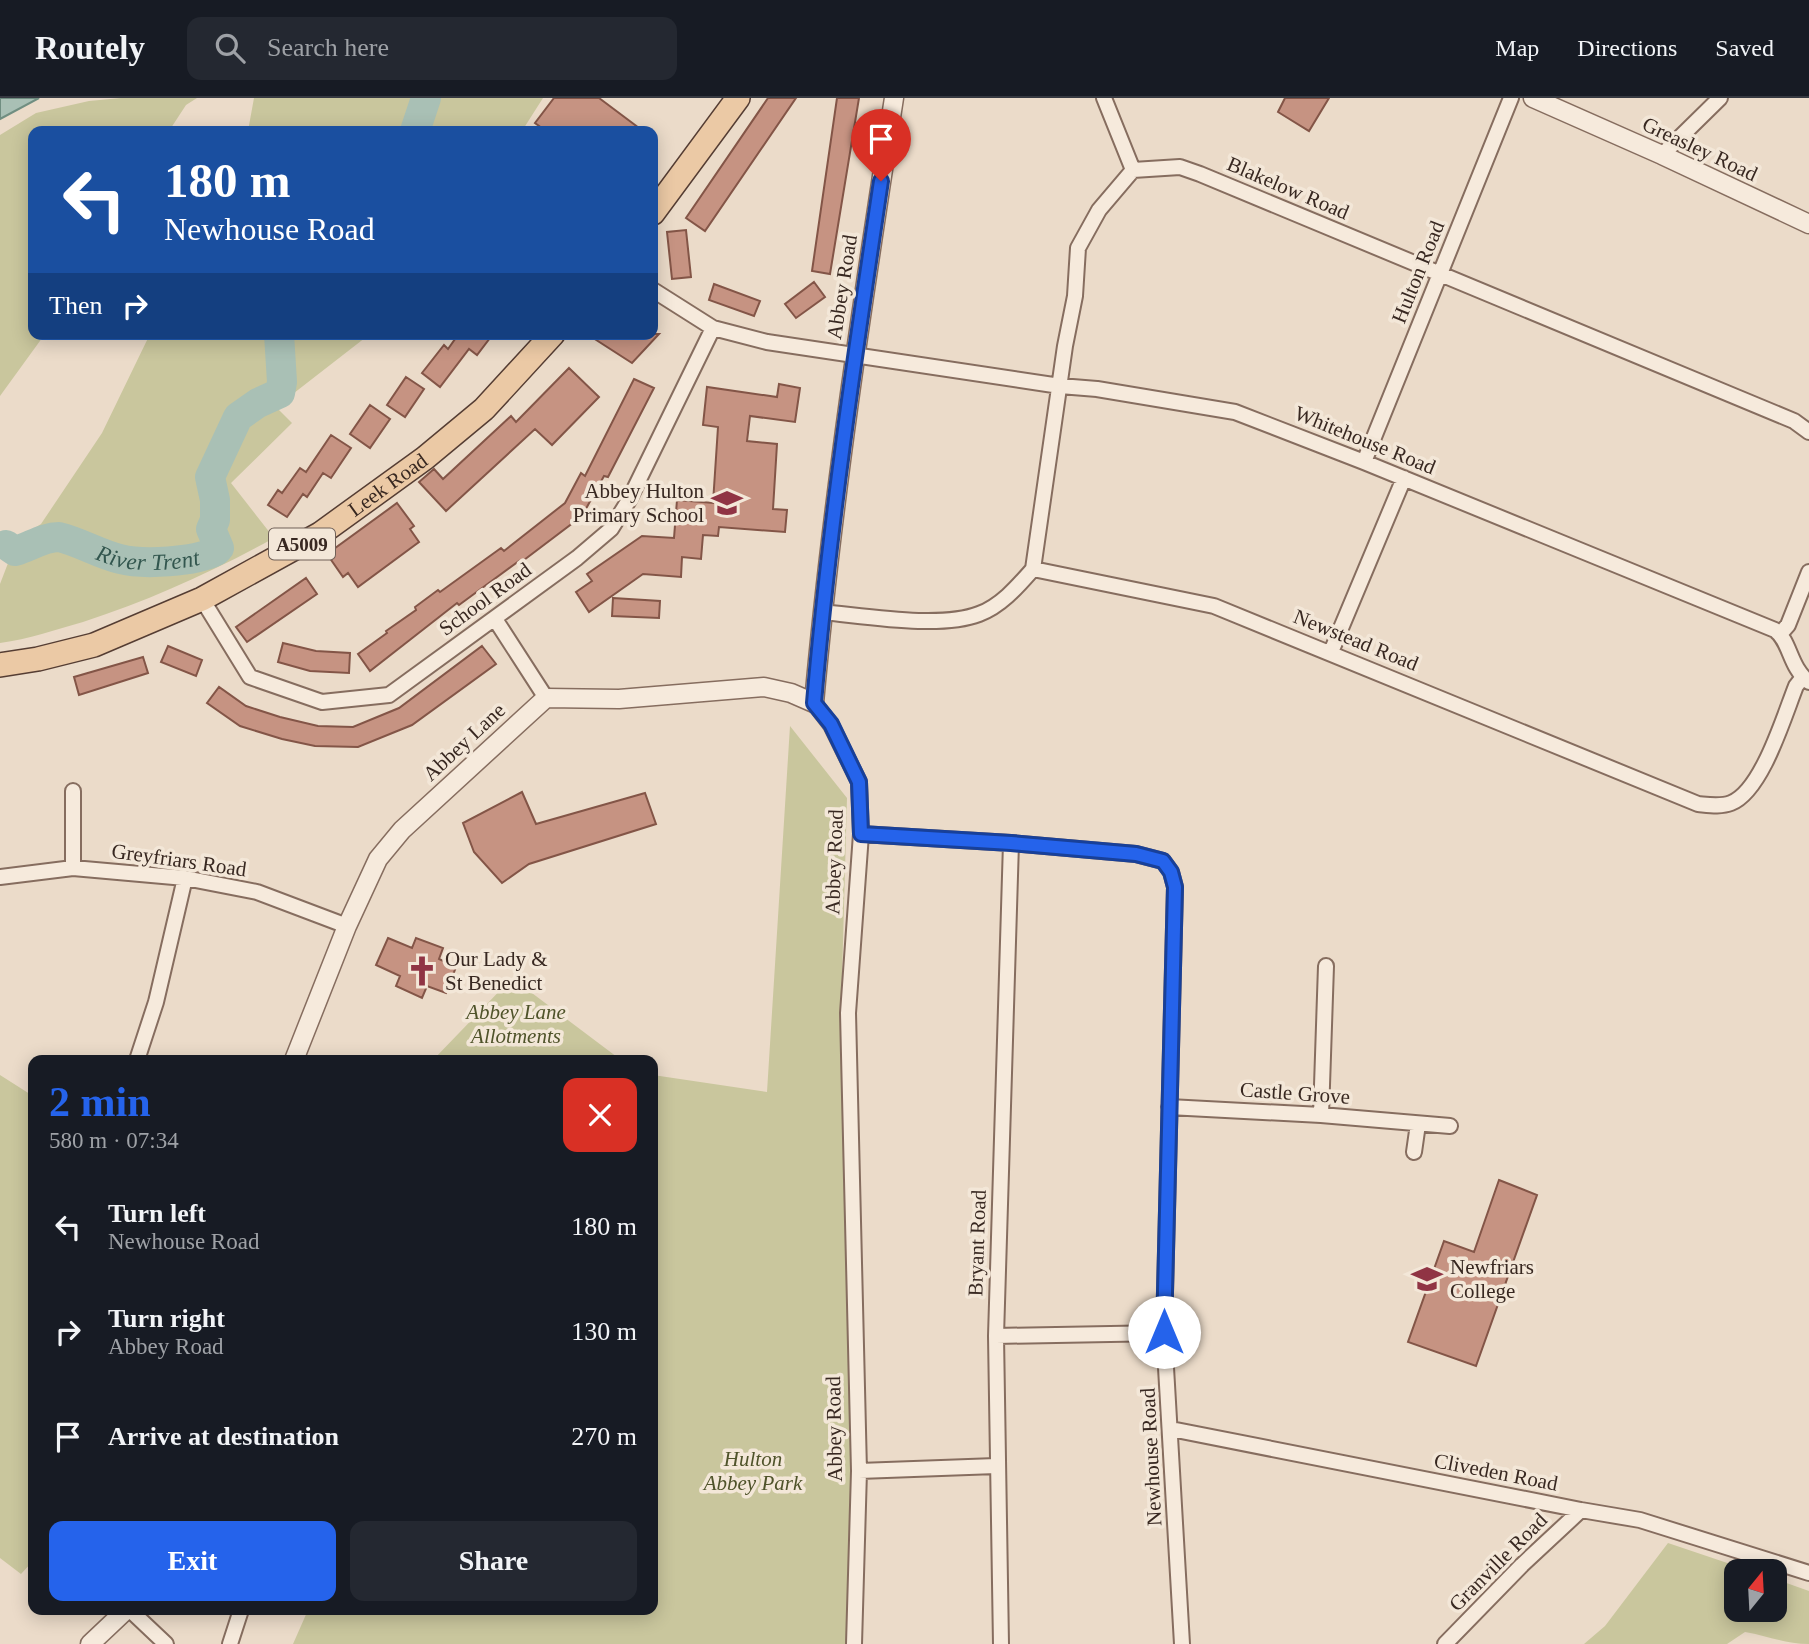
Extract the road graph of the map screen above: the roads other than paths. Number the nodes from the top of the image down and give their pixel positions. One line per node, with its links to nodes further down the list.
1 (737, 98): 9 (main road)
2 (894, 98): 15 (street, Abbey Road)
3 (1104, 98): 8 (street)
4 (1511, 98): 11 (street, Hulton Road)
5 (1533, 98): 7 (street, Greasley Road)
6 (1720, 98): 7 (street)
7 (1662, 155): 10 (street, Greasley Road)
8 (1133, 170): 11 (street, Blakelow Road); 16 (street)
9 (658, 206)
10 (1809, 224)
11 (1439, 274): 17 (street, Blakelow Road); 18 (street, Hulton Road)
12 (658, 293): 13 (street)
13 (713, 328): 15 (street); 24 (street, School Road)
14 (547, 340): 22 (main road, Leek Road / A5009)
15 (855, 355): 16 (street, Whitehouse Road); 23 (street, Abbey Road)
16 (1060, 386): 18 (street, Whitehouse Road); 20 (street)
17 (1809, 432)
18 (1364, 462): 19 (street, Whitehouse Road)
19 (1404, 478): 25 (street, Whitehouse Road); 26 (street)
20 (1033, 569): 23 (street); 26 (street, Newstead Road)
21 (1809, 572): 25 (street)
22 (202, 599): 24 (street, School Road); 27 (main road, Leek Road / A5009)
23 (822, 612): 30 (street, Abbey Road)
24 (495, 619): 29 (street)
25 (1780, 634): 28 (street)
26 (1331, 652): 28 (street, Newstead Road)
27 (0, 665)
28 (1806, 680)
29 (546, 698): 30 (street); 37 (street, Abbey Lane)
30 (814, 703): 32 (street, Abbey Road)
31 (73, 791): 34 (street)
32 (861, 834): 33 (street, Newhouse Road); 50 (street, Abbey Road)
33 (1011, 843): 41 (street, Newhouse Road); 47 (street, Bryant Road)
34 (73, 869): 35 (street, Greyfriars Road); 36 (street, Greyfriars Road)
35 (0, 877)
36 (186, 878): 37 (street, Greyfriars Road); 39 (street)
37 (347, 926): 40 (street, Abbey Lane)
38 (1326, 966): 42 (street)
39 (139, 1055)
40 (297, 1055)
41 (1169, 1107): 42 (street, Castle Grove); 46 (street, Newhouse Road)
42 (1321, 1115): 43 (street, Castle Grove)
43 (1418, 1124): 44 (street, Castle Grove); 45 (street)
44 (1450, 1126)
45 (1415, 1152)
46 (1164, 1332): 47 (street); 48 (street, Newhouse Road)
47 (996, 1336): 49 (street, Bryant Road)
48 (1171, 1429): 51 (street, Cliveden Road); 61 (street, Newhouse Road)
49 (996, 1466): 50 (street); 60 (street, Bryant Road)
50 (859, 1471): 59 (street, Abbey Road)
51 (1581, 1510): 52 (street, Cliveden Road); 62 (street, Granville Road)
52 (1809, 1573)
53 (122, 1615): 56 (street)
54 (133, 1615): 57 (street)
55 (239, 1615): 58 (street)
56 (90, 1644)
57 (166, 1644)
58 (230, 1644)
59 (854, 1644)
60 (1001, 1644)
61 (1182, 1644)
62 (1445, 1644)

